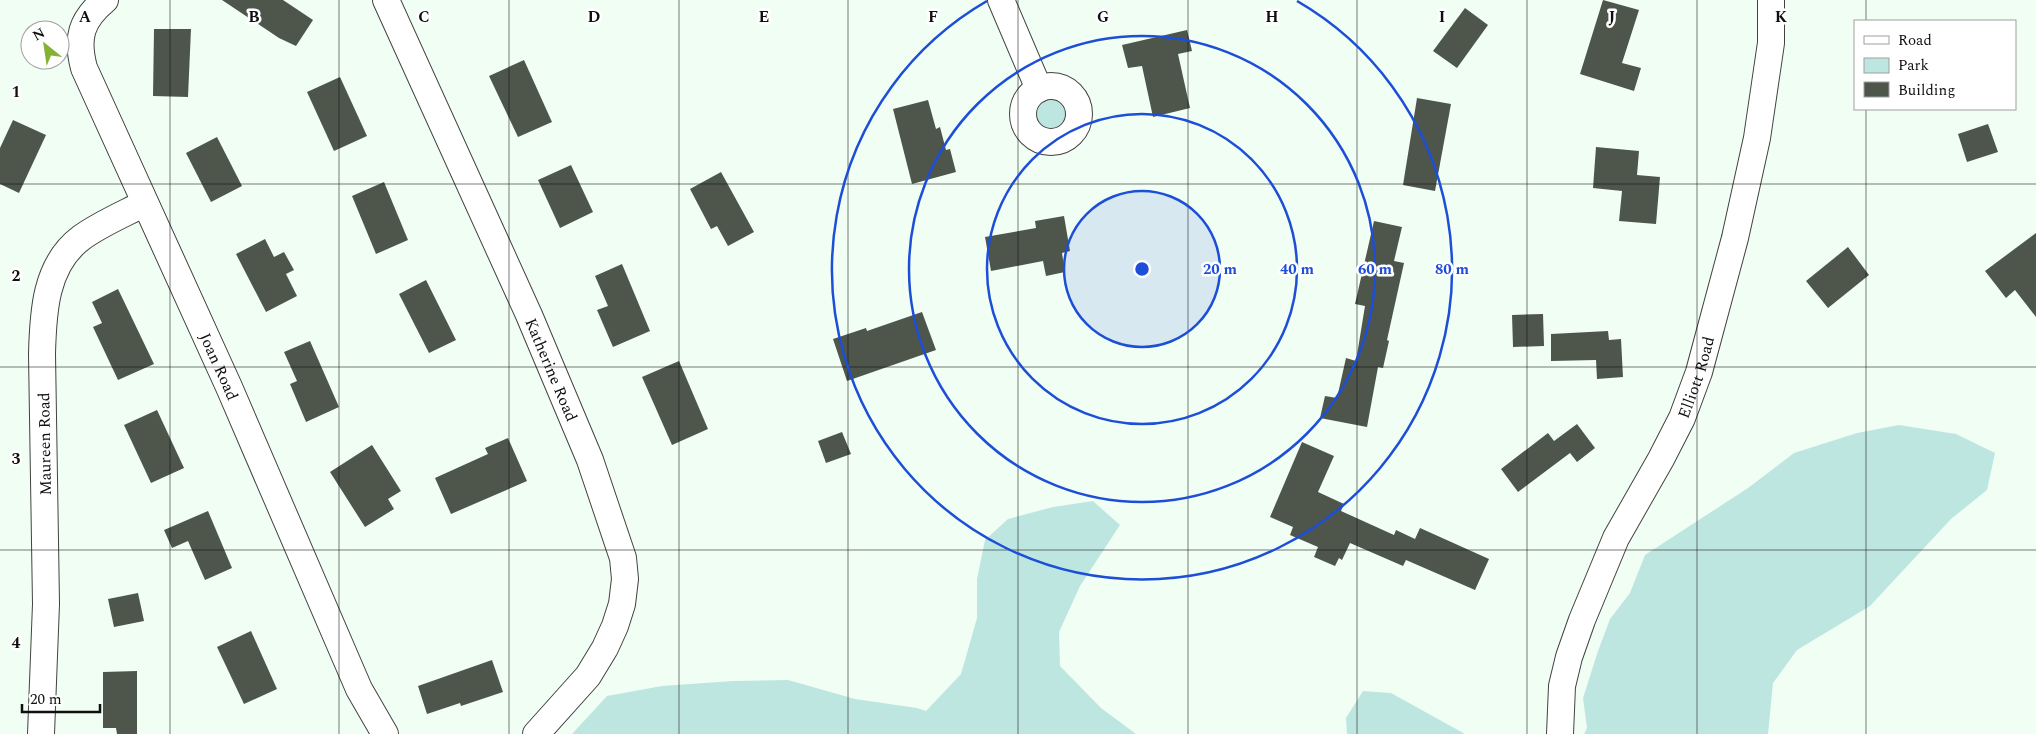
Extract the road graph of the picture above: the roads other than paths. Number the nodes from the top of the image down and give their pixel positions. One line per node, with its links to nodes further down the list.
1 (105, 0): 6 (street, Joan Road)
2 (386, 0): 9 (street, Katherine Road)
3 (1002, 0): 5 (street)
4 (1771, 0): 10 (street, Elliott Road)
5 (1039, 89)
6 (145, 203): 7 (street, Maureen Road); 8 (street, Joan Road)
7 (41, 734)
8 (385, 734)
9 (536, 734)
10 (1560, 734)

